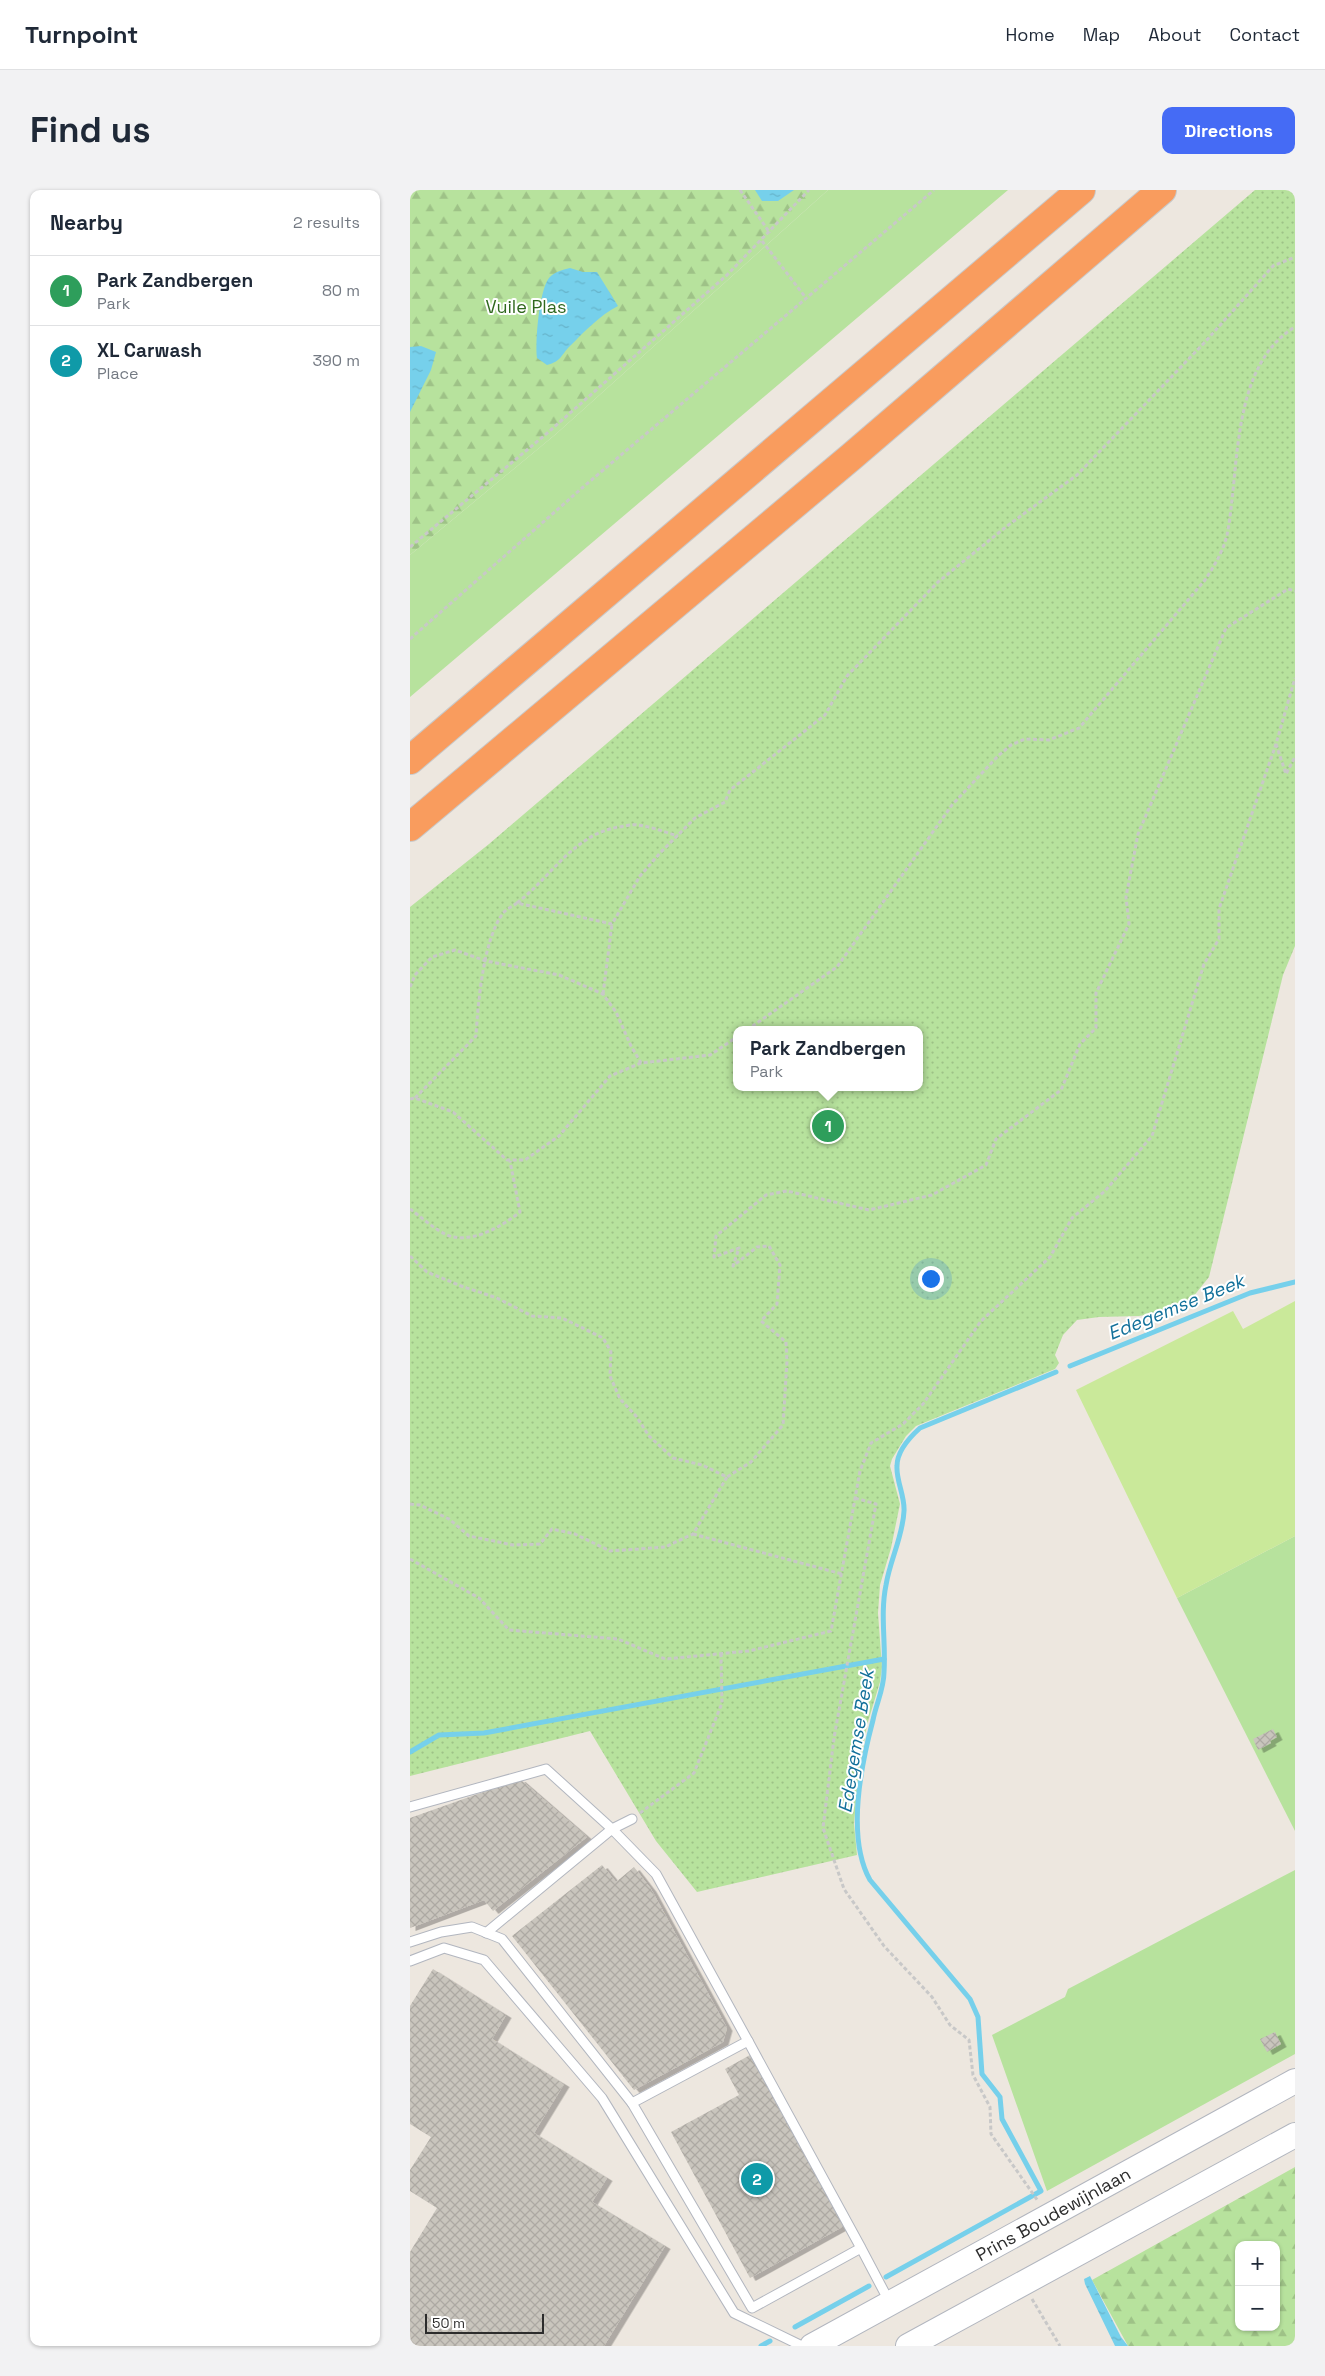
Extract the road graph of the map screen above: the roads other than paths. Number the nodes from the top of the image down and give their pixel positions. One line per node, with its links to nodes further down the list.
1 (1081, 190): 3 (highway)
2 (1162, 190): 4 (highway)
3 (410, 760)
4 (410, 827)
5 (410, 1807): 7 (lane)
6 (632, 1819): 7 (lane)
7 (612, 1829): 8 (lane); 11 (lane)
8 (486, 1933): 9 (lane); 13 (lane)
9 (410, 1942)
10 (410, 1961): 17 (lane)
11 (748, 2041): 13 (lane); 15 (lane)
12 (1295, 2081): 16 (main road, Prins Boudewijnlaan)
13 (632, 2103): 15 (lane)
14 (1295, 2135): 19 (main road)
15 (861, 2248): 16 (lane)
16 (890, 2303): 18 (main road, Prins Boudewijnlaan)
17 (802, 2346)
18 (812, 2346)
19 (908, 2346)

